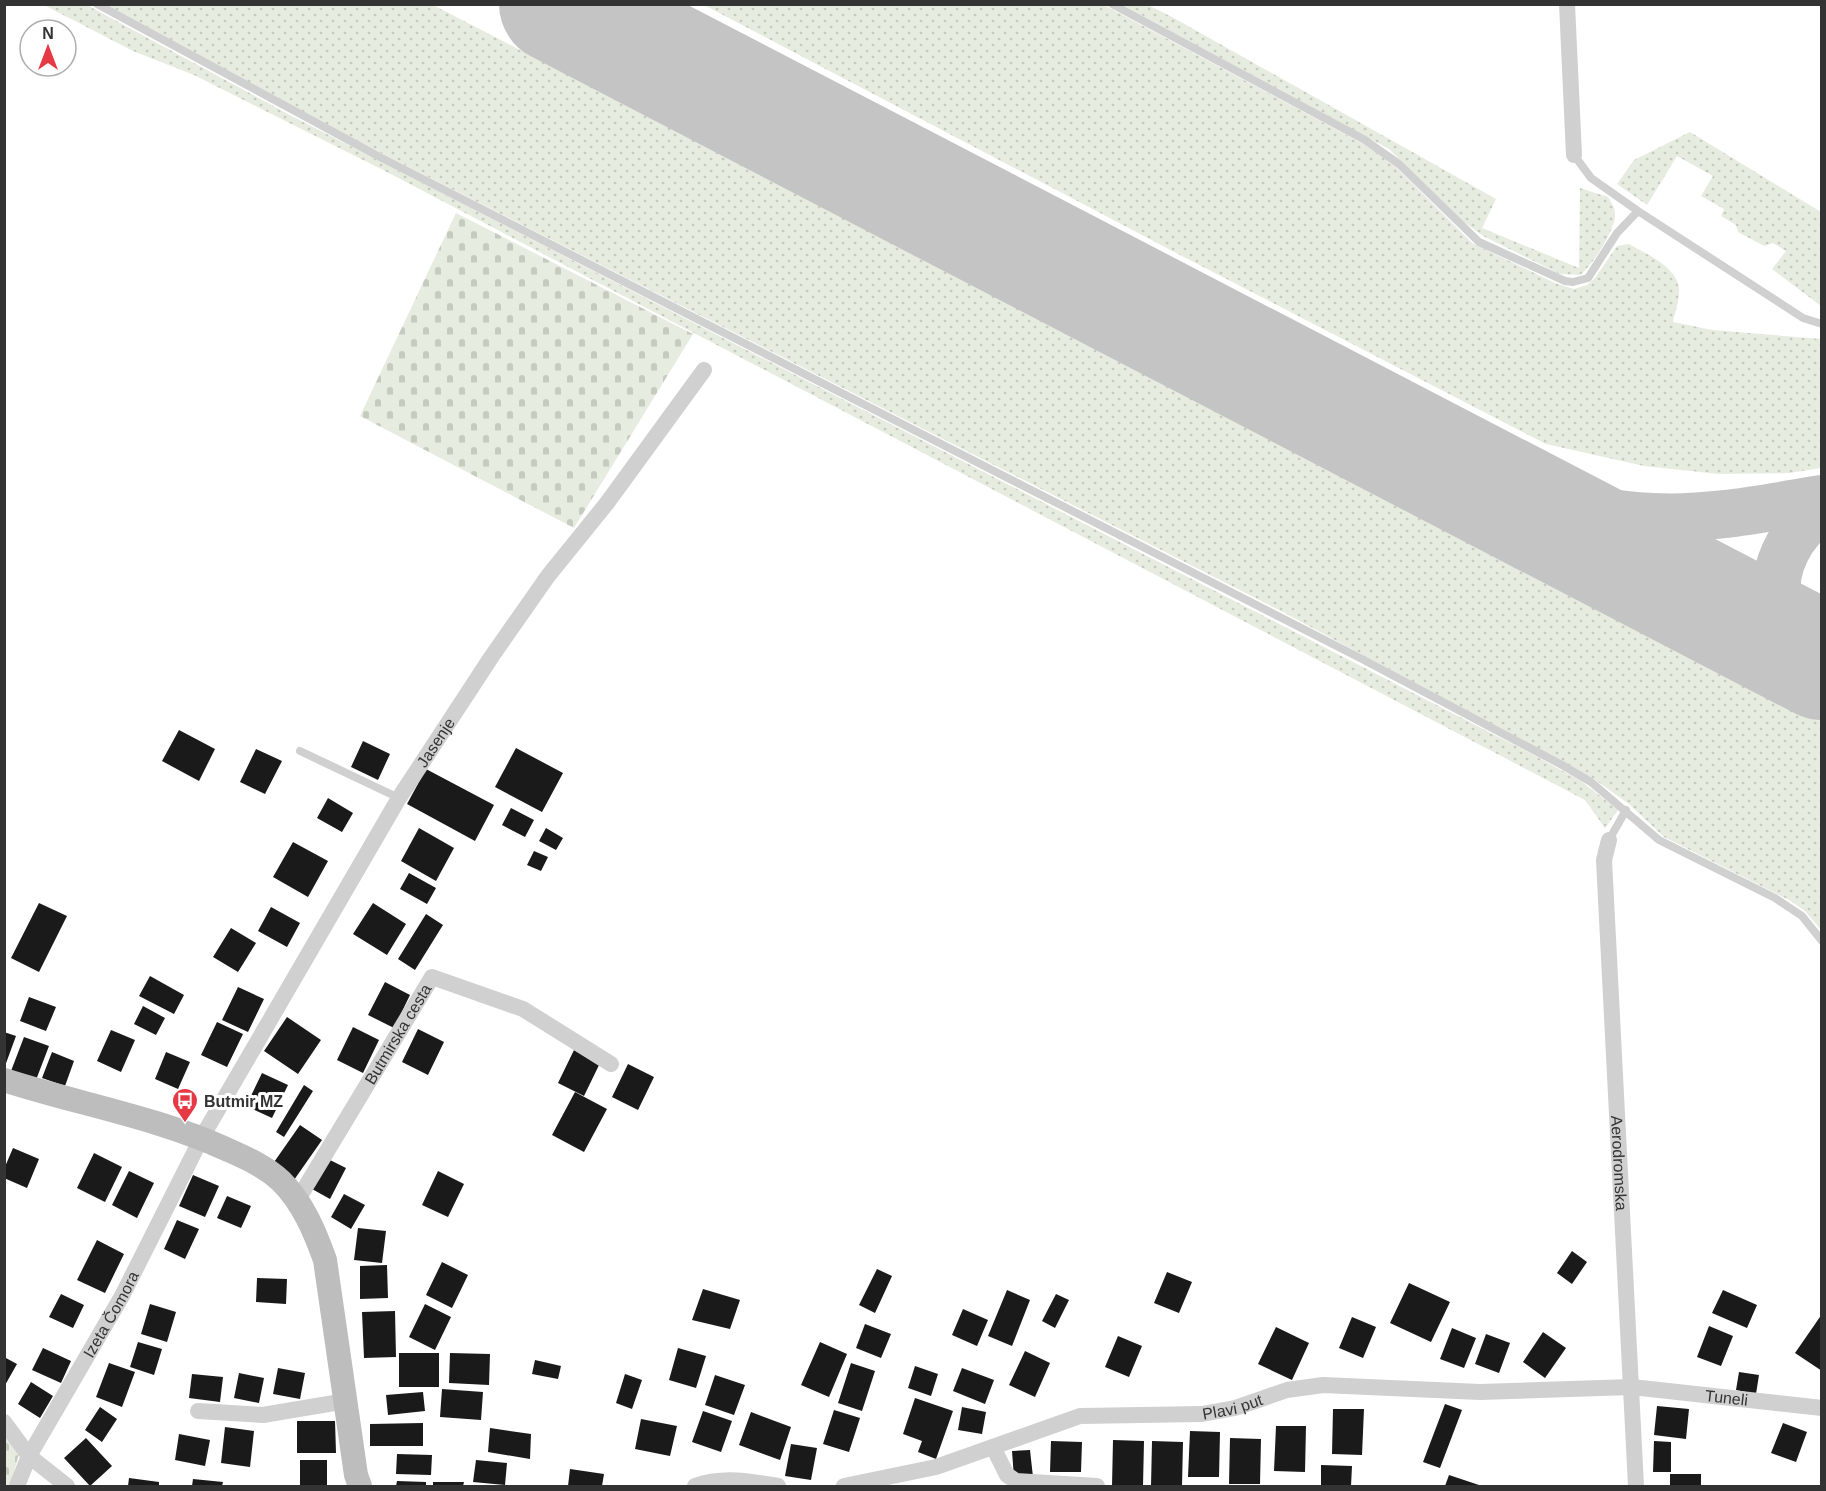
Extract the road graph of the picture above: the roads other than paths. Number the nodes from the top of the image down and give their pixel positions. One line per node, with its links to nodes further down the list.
1 (97, 4): 10 (lane)
2 (1112, 4): 5 (lane)
3 (1567, 4): 4 (street)
4 (1574, 155): 5 (lane)
5 (1638, 212): 6 (lane)
6 (1821, 324)
7 (704, 370): 9 (street, Jasenje)
8 (300, 751): 9 (lane)
9 (399, 798): 15 (street, Jasenje)
10 (1626, 810): 11 (lane); 12 (lane)
11 (1609, 840): 17 (street, Aerodromska)
12 (1821, 941)
13 (611, 1065): 16 (street, Butmirska cesta)
14 (4, 1080): 15 (street)
15 (201, 1137): 16 (street); 23 (street, Izeta Čomora)
16 (297, 1201): 18 (street)
17 (1632, 1387): 19 (street, Tuneli); 22 (street, Plavi put); 31 (street, Aerodromska)
18 (346, 1401): 20 (street); 26 (street)
19 (1821, 1408)
20 (198, 1411)
21 (4, 1422): 23 (street)
22 (993, 1447): 29 (street, Plavi put); 30 (street)
23 (29, 1456): 24 (street, Izeta Čomora); 25 (street)
24 (17, 1486)
25 (67, 1486)
26 (360, 1486)
27 (695, 1486): 28 (street)
28 (778, 1486)
29 (844, 1486)
30 (1097, 1486)
31 (1636, 1486)

